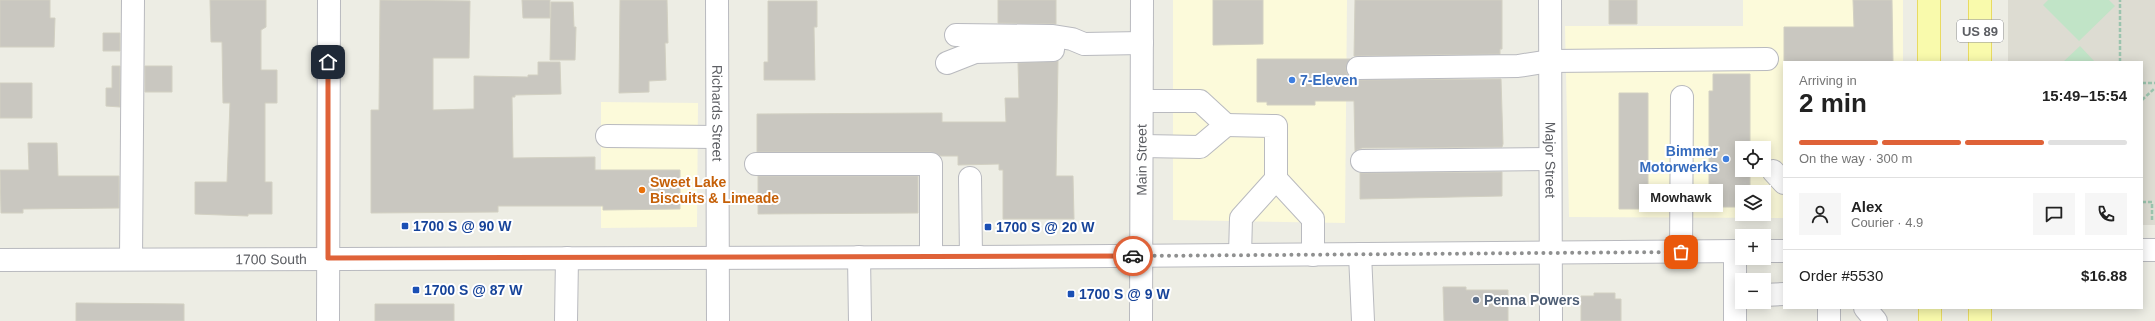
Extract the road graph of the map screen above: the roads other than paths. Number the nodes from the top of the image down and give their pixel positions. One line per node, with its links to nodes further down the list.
1 (133, 0): 45 (street)
2 (329, 0): 42 (street)
3 (717, 0): 21 (street, Richards Street)
4 (1142, 0): 9 (street, Main Street)
5 (1550, 0): 12 (street, Major Street)
6 (1929, 0): 13 (main road)
7 (1980, 0): 14 (main road, US 89)
8 (956, 35): 10 (street)
9 (1142, 43): 10 (street); 18 (street, Main Street)
10 (1084, 44): 15 (street)
11 (1767, 58): 12 (street)
12 (1550, 61): 16 (street); 23 (street, Major Street)
13 (1929, 61)
14 (1980, 61)
15 (947, 63)
16 (1358, 68)
17 (1682, 97): 33 (street)
18 (1142, 101): 19 (street); 22 (street, Main Street)
19 (1226, 126): 22 (street); 27 (street)
20 (607, 136): 21 (street)
21 (717, 137): 44 (street, Richards Street)
22 (1142, 146): 38 (street, Main Street)
23 (1550, 159): 24 (street); 34 (street, Major Street)
24 (1362, 161)
25 (756, 164): 40 (street)
26 (970, 178): 41 (street)
27 (1276, 179): 36 (street); 37 (street)
28 (2143, 250): 29 (street)
29 (2155, 250)
30 (1735, 251): 33 (street, 1700 South)
31 (1771, 251): 32 (street)
32 (1783, 251)
33 (1681, 252): 34 (street, 1700 South)
34 (1550, 253): 35 (street, 1700 South); 60 (street, Major Street)
35 (1360, 254): 37 (street, 1700 South); 59 (street)
36 (1240, 255): 37 (street, 1700 South); 38 (street, 1700 South)
37 (1313, 255)
38 (1141, 256): 41 (street, 1700 South); 58 (street, Main Street)
39 (859, 257): 40 (street, 1700 South); 44 (street, 1700 South); 57 (street)
40 (931, 257): 41 (street, 1700 South)
41 (971, 257)
42 (328, 258): 43 (street, 1700 South); 45 (street, 1700 South); 54 (street)
43 (567, 258): 44 (street, 1700 South); 55 (street)
44 (718, 258): 56 (street, Richards Street)
45 (131, 259): 46 (street, 1700 South)
46 (0, 260)
47 (1738, 265): 61 (street)
48 (1783, 294): 49 (street)
49 (1771, 295)
50 (1829, 309): 62 (street)
51 (1867, 309): 63 (street)
52 (1930, 309): 64 (main road)
53 (1980, 309): 65 (main road)
54 (328, 321)
55 (566, 321)
56 (718, 321)
57 (860, 321)
58 (1141, 321)
59 (1363, 321)
60 (1551, 321)
61 (1735, 321)
62 (1829, 321)
63 (1876, 321)
64 (1930, 321)
65 (1980, 321)

